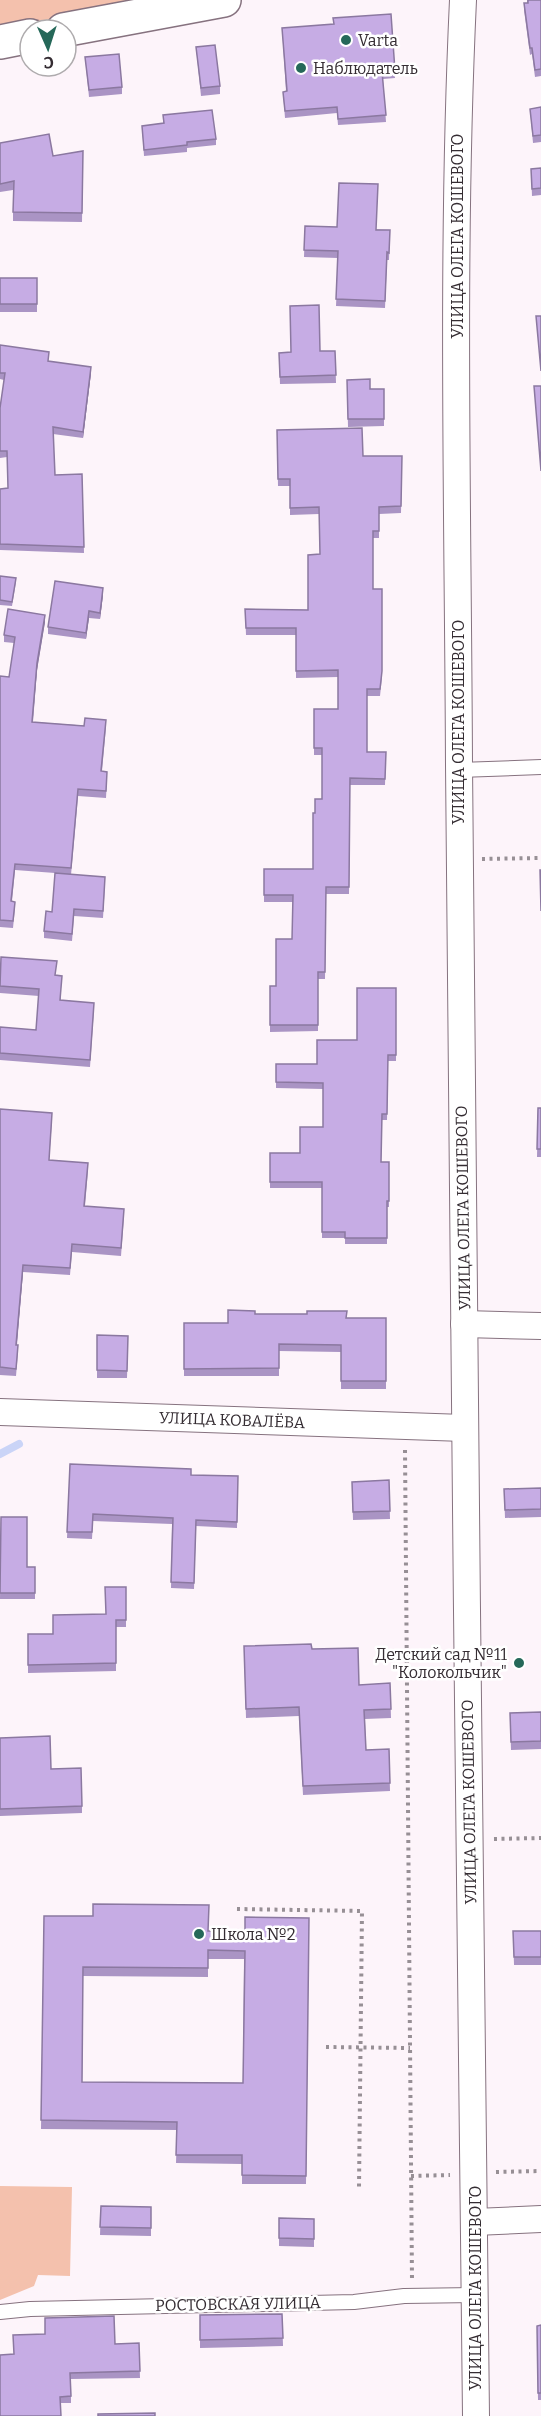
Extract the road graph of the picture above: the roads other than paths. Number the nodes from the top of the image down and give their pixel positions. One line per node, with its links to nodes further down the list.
1 (224, 0): 3 (street)
2 (463, 0): 7 (street, УЛИЦА ОЛЕГА КОШЕВОГО)
3 (78, 27)
4 (18, 38): 5 (street)
5 (0, 42)
6 (541, 767): 7 (lane)
7 (459, 770): 8 (street, УЛИЦА ОЛЕГА КОШЕВОГО)
8 (464, 1324): 9 (street); 11 (street, УЛИЦА ОЛЕГА КОШЕВОГО)
9 (541, 1326)
10 (0, 1412): 11 (street, УЛИЦА КОВАЛЁВА)
11 (464, 1428): 13 (street, УЛИЦА ОЛЕГА КОШЕВОГО)
12 (541, 2219): 13 (street)
13 (475, 2222): 14 (street, УЛИЦА ОЛЕГА КОШЕВОГО)
14 (475, 2295): 15 (lane, РОСТОВСКАЯ УЛИЦА); 16 (street, УЛИЦА ОЛЕГА КОШЕВОГО)
15 (0, 2312)
16 (476, 2416)

